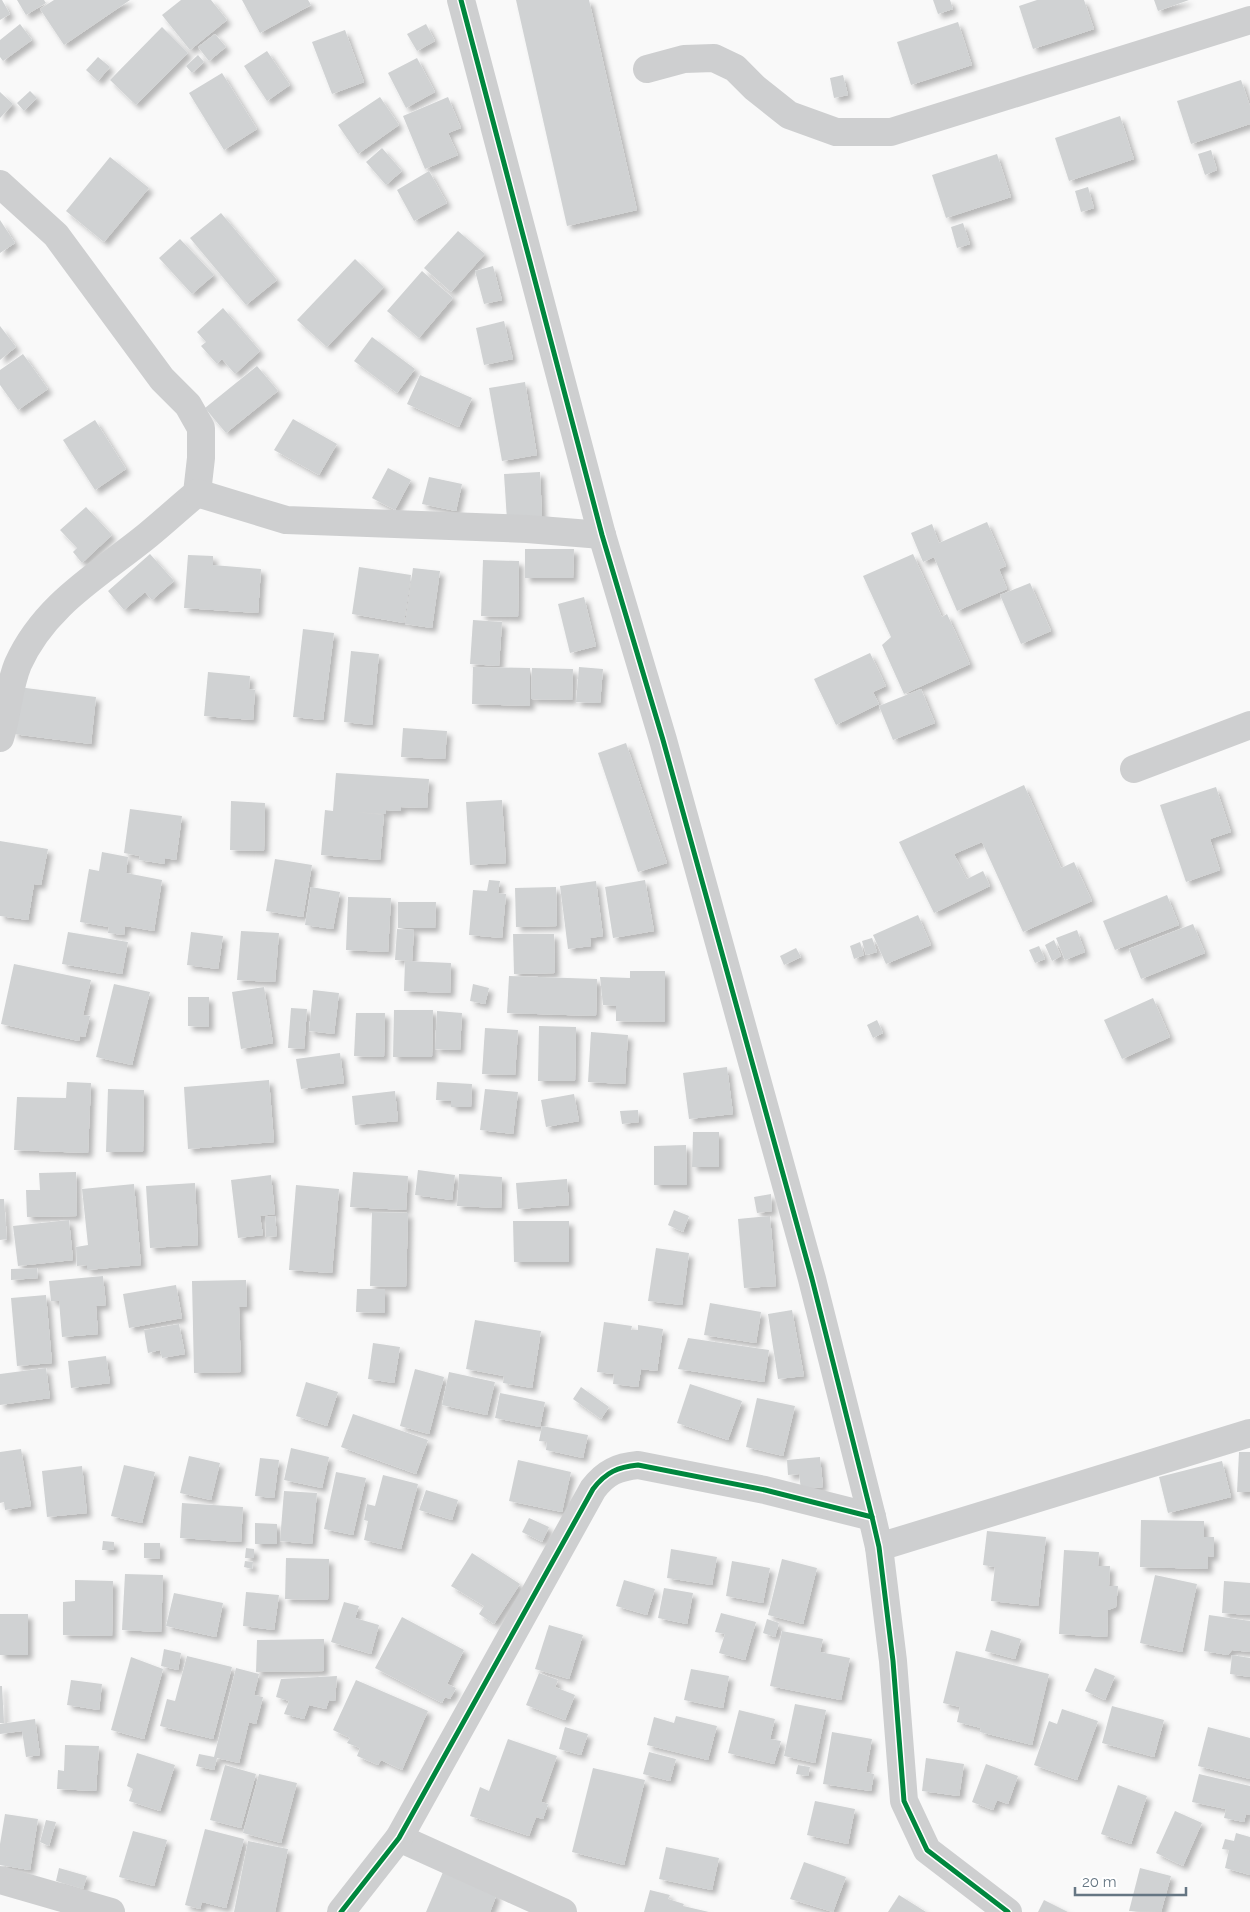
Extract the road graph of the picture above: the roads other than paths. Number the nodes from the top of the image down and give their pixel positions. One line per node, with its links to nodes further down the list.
1 (461, 0): 6 (street)
2 (1250, 20): 3 (street)
3 (647, 69)
4 (0, 184): 5 (street)
5 (197, 492): 6 (street); 8 (street)
6 (602, 536): 11 (street)
7 (1250, 725): 9 (street)
8 (0, 738)
9 (1134, 769)
10 (1250, 1432): 12 (street)
11 (872, 1517): 12 (street); 13 (street)
12 (879, 1547): 18 (street)
13 (400, 1838): 16 (street); 17 (street)
14 (0, 1880): 15 (street)
15 (110, 1912)
16 (341, 1912)
17 (563, 1912)
18 (1008, 1912)

